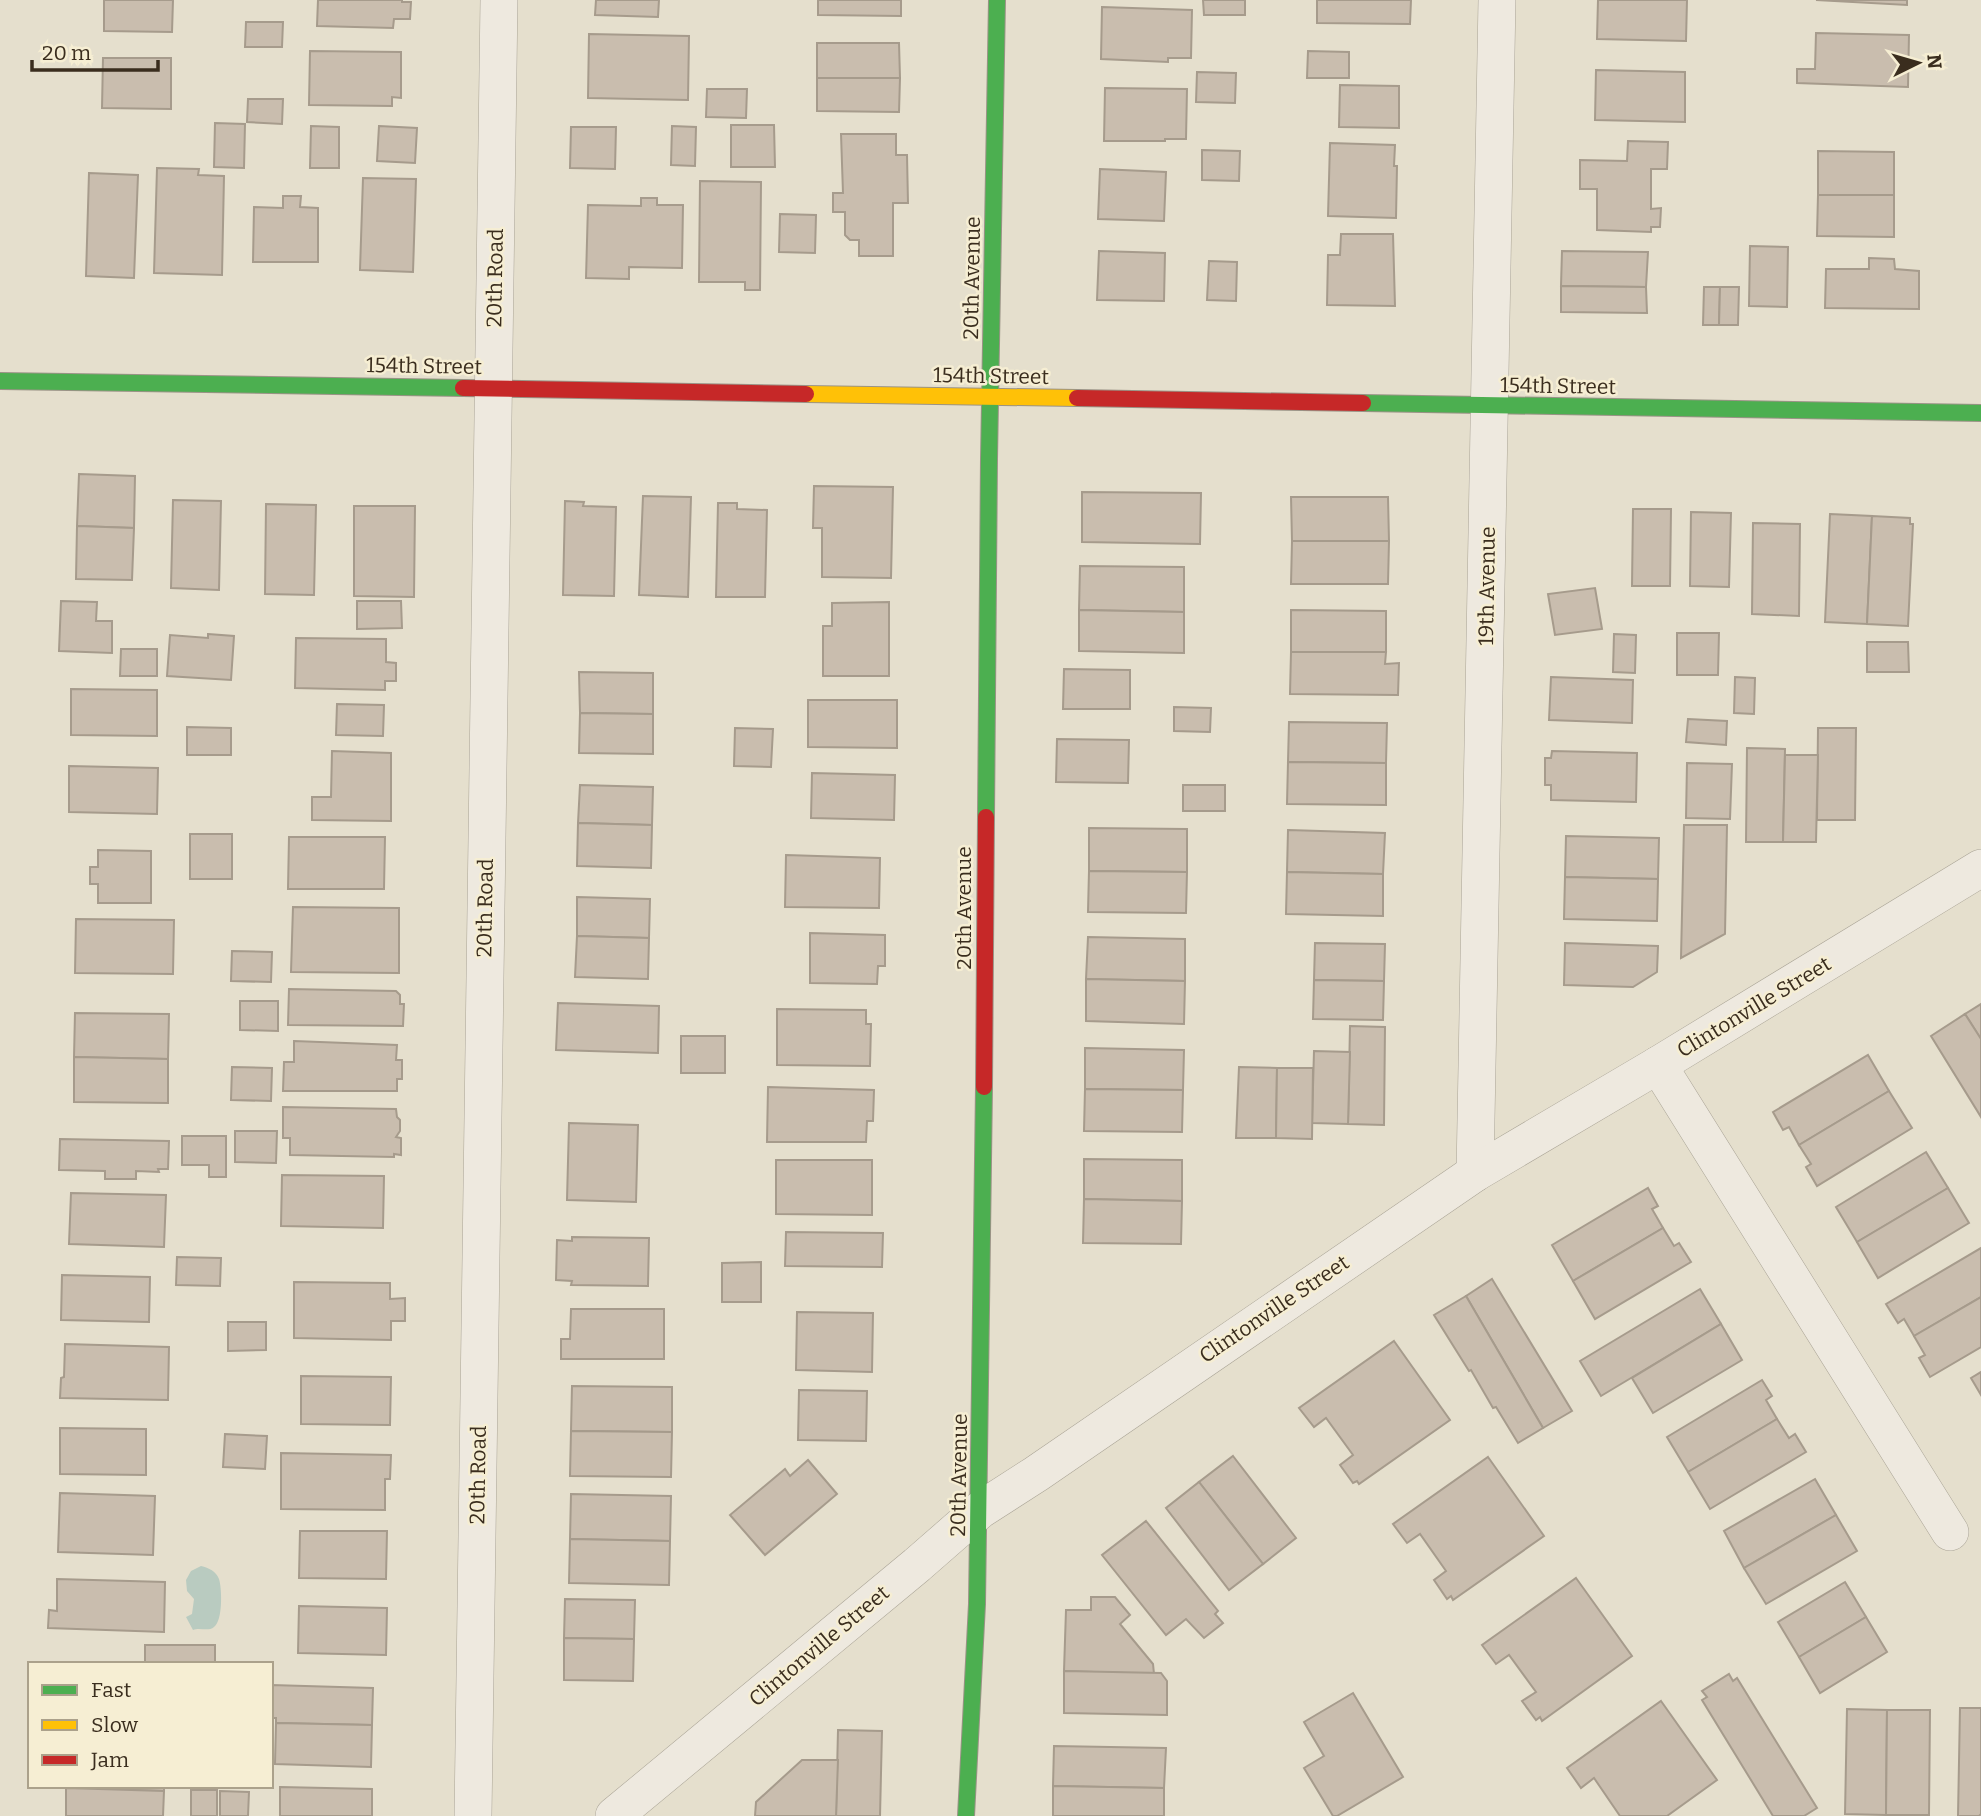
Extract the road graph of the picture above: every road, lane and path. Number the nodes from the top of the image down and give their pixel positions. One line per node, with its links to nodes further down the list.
1 (499, 0): 5 (street, 20th Road)
2 (997, 0): 6 (street, 20th Avenue)
3 (1497, 0): 7 (street, 19th Avenue)
4 (0, 381): 5 (street, 154th Street)
5 (493, 388): 6 (street, 154th Street); 14 (street, 20th Road)
6 (991, 397): 7 (street, 154th Street); 12 (street, 20th Avenue)
7 (1490, 406): 8 (street, 154th Street); 11 (street, 19th Avenue)
8 (1981, 413)
9 (1981, 868): 10 (street, Clintonville Street)
10 (1658, 1065): 11 (street, Clintonville Street); 13 (street)
11 (1475, 1173): 12 (street, Clintonville Street)
12 (980, 1510): 15 (street, Clintonville Street); 16 (street, 20th Avenue)
13 (1950, 1532)
14 (473, 1816)
15 (614, 1816)
16 (966, 1816)

